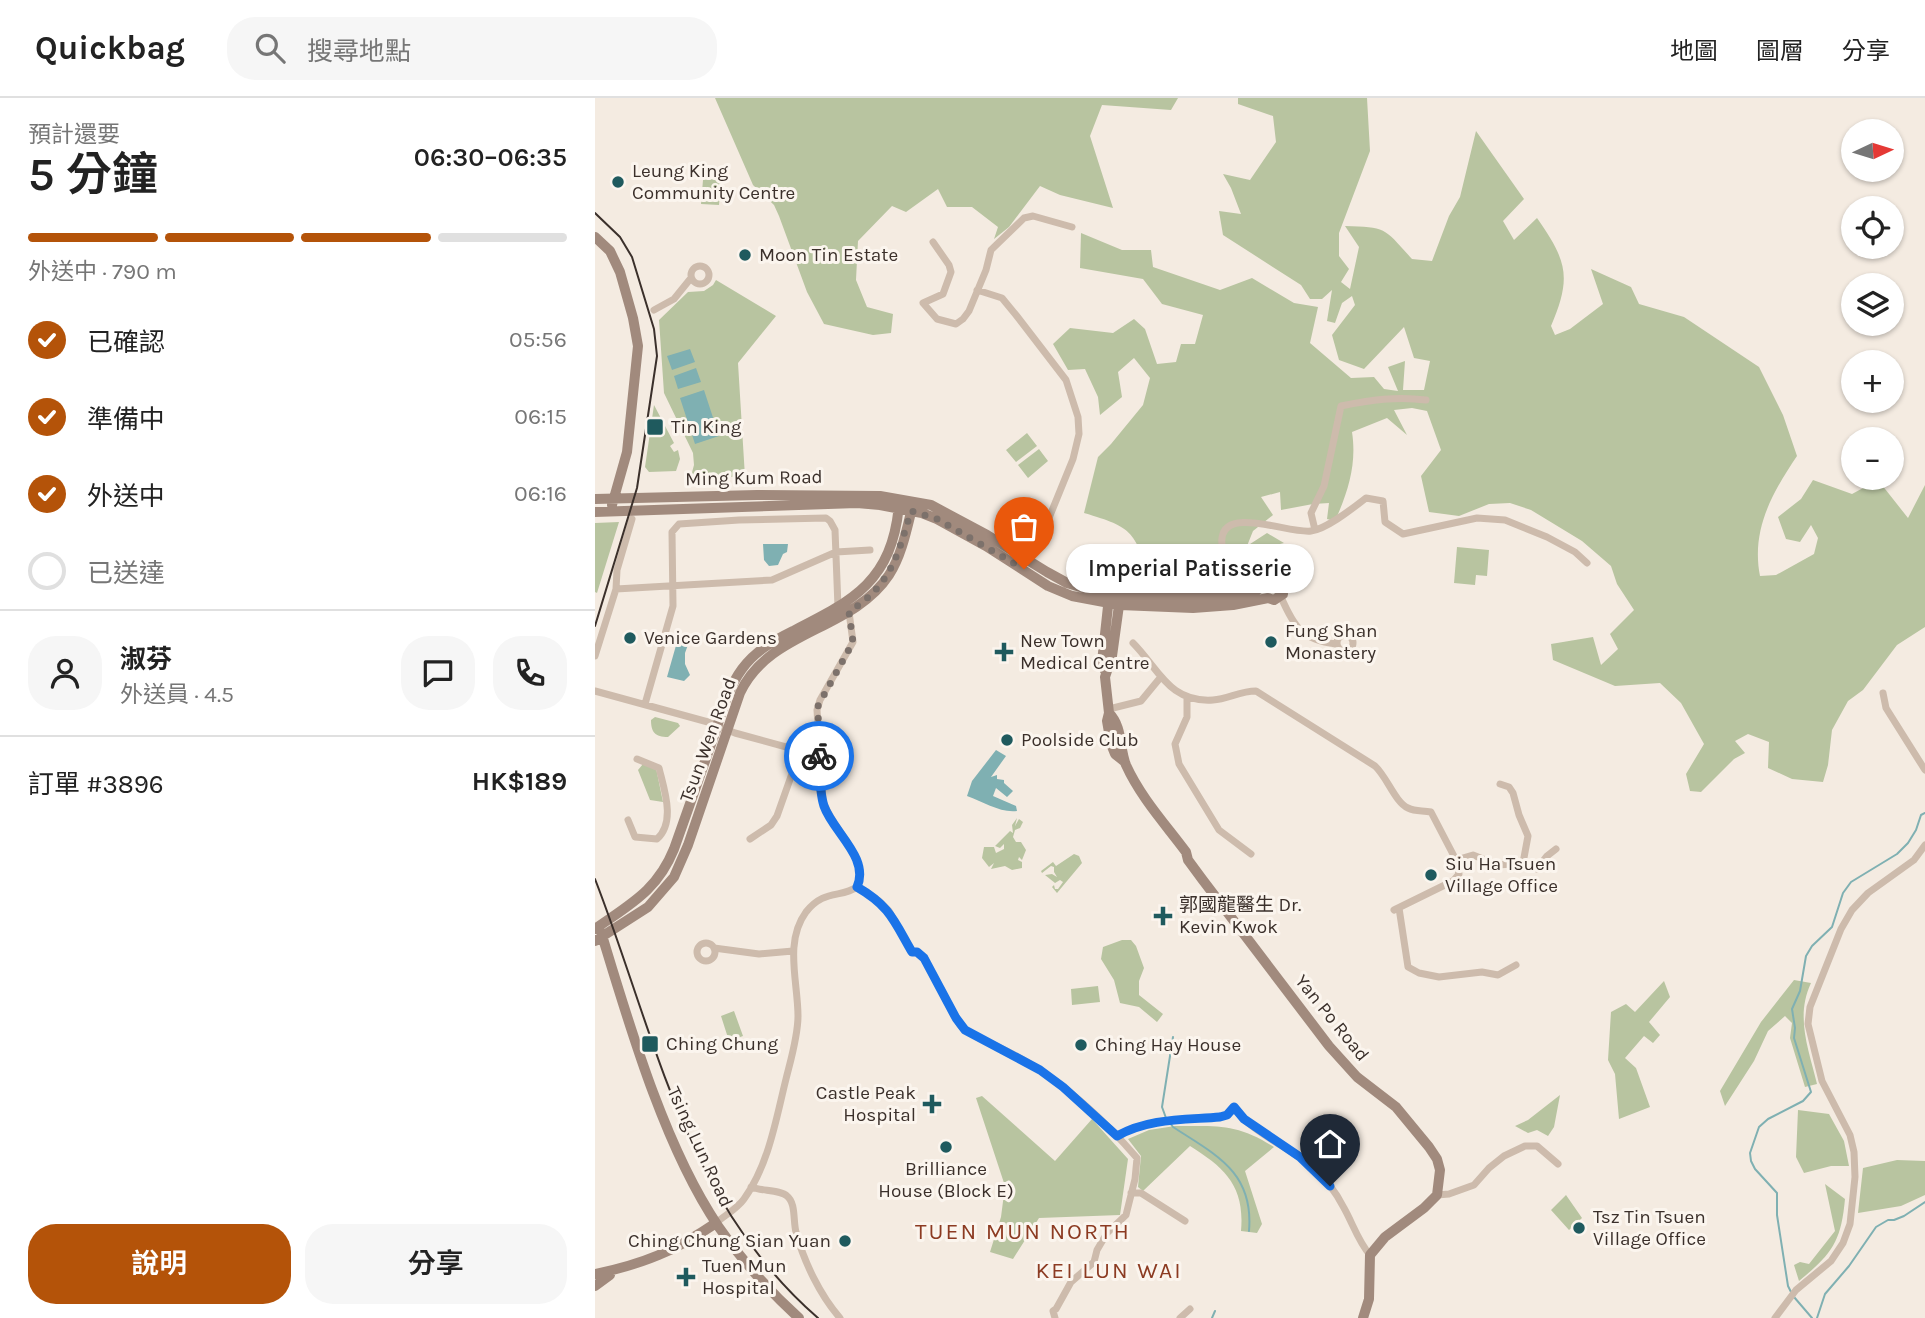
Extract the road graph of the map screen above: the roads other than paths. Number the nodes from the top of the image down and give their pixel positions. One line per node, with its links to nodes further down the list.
1 (1072, 227): 5 (street)
2 (595, 237): 9 (street)
3 (933, 242): 5 (street)
4 (691, 278): 6 (street)
5 (977, 290): 18 (street)
6 (654, 310)
7 (1426, 400): 15 (street)
8 (595, 499): 9 (street, Ming Kum Road)
9 (614, 499): 10 (street, Ming Kum Road); 12 (street)
10 (899, 504): 11 (street, Ming Kum Road); 12 (street, Ming Kum Road); 26 (street, Tsun Wen Road)
11 (913, 506): 18 (street, Ming Kum Road); 26 (street, Tsun Wen Road)
12 (610, 511): 13 (street, Ming Kum Road)
13 (595, 512)
14 (632, 519): 22 (street)
15 (1315, 530): 19 (street); 20 (street)
16 (870, 551): 17 (street)
17 (836, 552): 21 (street); 21 (street); 26 (street)
18 (1021, 562): 25 (street, Ming Kum Road)
19 (1587, 563)
20 (1271, 582): 23 (street); 24 (street); 25 (street)
21 (674, 585): 22 (street); 34 (street)
22 (616, 589): 29 (street)
23 (1281, 597): 24 (street); 28 (street)
24 (1268, 598): 25 (street)
25 (1115, 600): 35 (street, Yan Po Road)
26 (843, 610): 36 (street, Tsun Wen Road); 38 (street)
27 (1133, 643): 30 (street)
28 (1336, 644)
29 (595, 656)
30 (1160, 678): 33 (street); 35 (street)
31 (595, 691): 34 (street)
32 (1883, 693): 40 (street)
33 (1187, 698): 46 (street); 47 (street)
34 (645, 704): 36 (street)
35 (1109, 711): 58 (street, Yan Po Road)
36 (722, 727): 37 (street); 50 (street, Tsun Wen Road)
37 (800, 751): 38 (street); 43 (street)
38 (819, 756): 49 (street)
39 (637, 759): 42 (street)
40 (1925, 771)
41 (1500, 784): 48 (street)
42 (628, 820)
43 (750, 839)
44 (1925, 845): 71 (street)
45 (1556, 849): 48 (street)
46 (1251, 854)
47 (1456, 860): 48 (street); 53 (street)
48 (1523, 863)
49 (857, 887): 52 (street); 54 (street)
50 (598, 933): 60 (street, Tsing Lun Road)
51 (714, 948): 52 (street)
52 (793, 951): 56 (street)
53 (1515, 965)
54 (1117, 1136): 57 (street); 61 (street)
55 (1558, 1164): 58 (street)
56 (751, 1187): 60 (street); 68 (street)
57 (1132, 1193): 59 (street); 66 (street)
58 (1437, 1195): 61 (street)
59 (1185, 1221)
60 (716, 1223): 62 (street); 67 (street, Tsing Lun Road)
61 (1370, 1255): 70 (street)
62 (621, 1269): 63 (street); 64 (street)
63 (595, 1274)
64 (595, 1286)
65 (1190, 1309): 69 (street)
66 (1054, 1315)
67 (799, 1318)
68 (840, 1318)
69 (1180, 1318)
70 (1363, 1318)
71 (1775, 1318)

